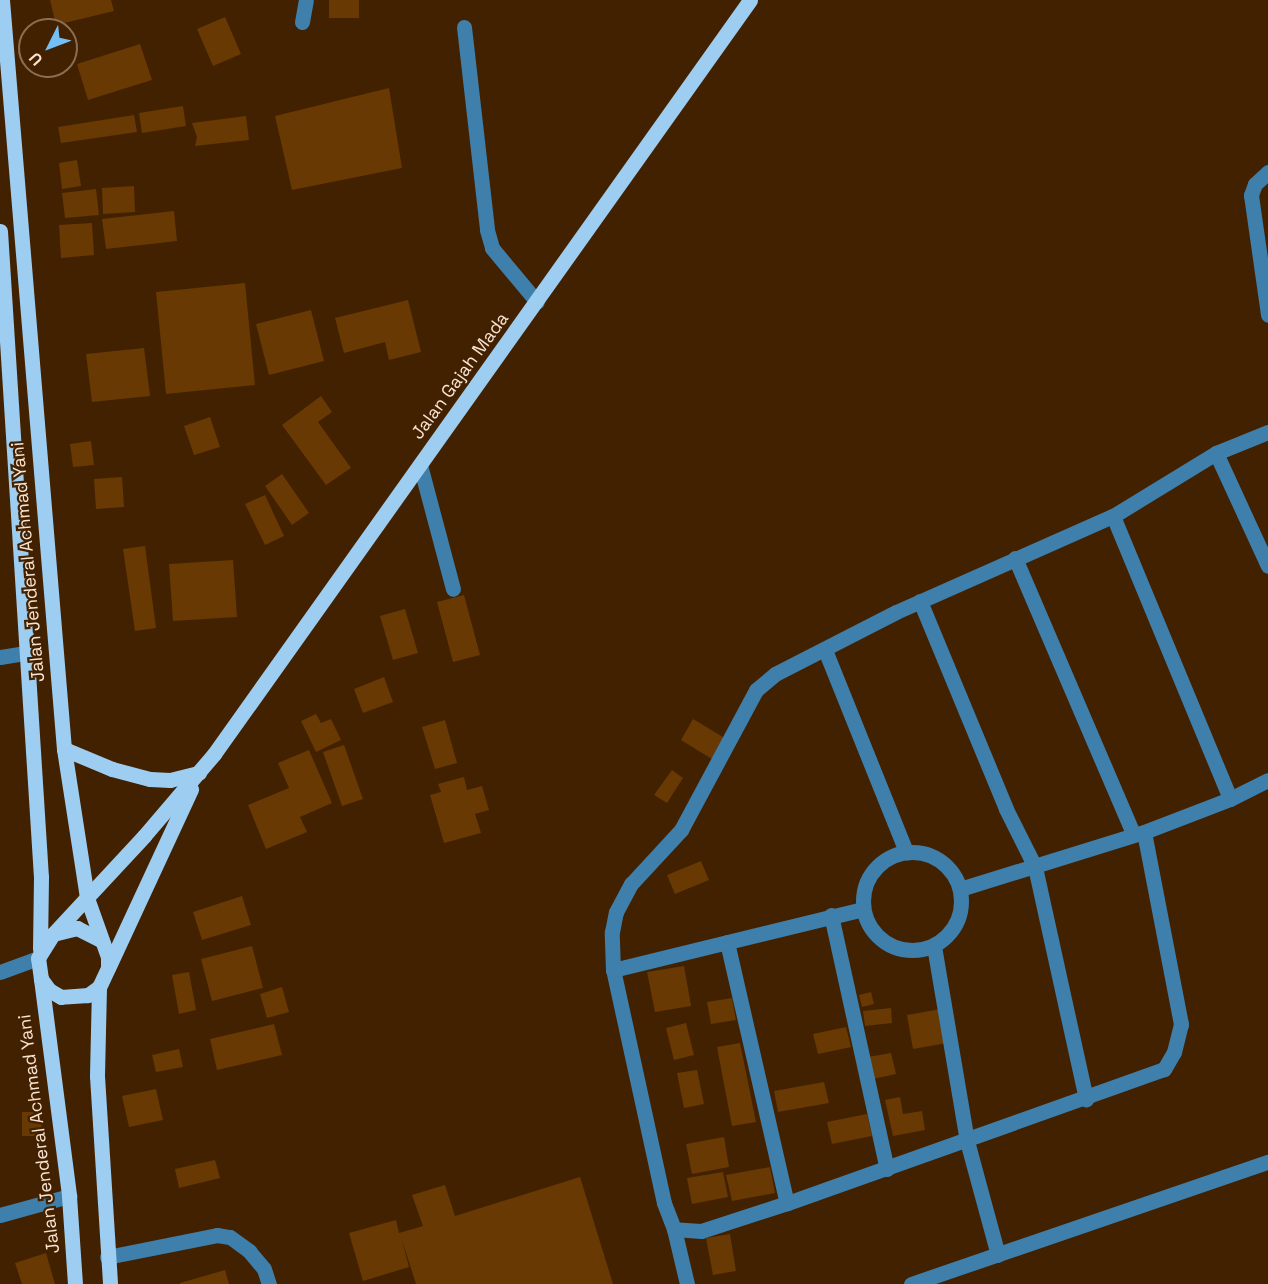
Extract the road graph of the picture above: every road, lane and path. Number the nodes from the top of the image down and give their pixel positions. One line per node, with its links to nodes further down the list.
1 (2, 0): 21 (main road, Jalan Jenderal Achmad Yani)
2 (306, 0): 4 (street)
3 (750, 0): 8 (main road, Jalan Gajah Mada)
4 (302, 22)
5 (464, 27): 8 (street)
6 (1267, 174): 9 (street)
7 (0, 231): 19 (main road)
8 (537, 302): 12 (main road, Jalan Gajah Mada)
9 (1267, 306)
10 (1268, 432): 11 (street)
11 (1216, 453): 13 (street); 15 (street)
12 (420, 465): 16 (street); 22 (main road, Jalan Gajah Mada)
13 (1113, 516): 14 (street); 24 (street)
14 (1015, 558): 17 (street); 25 (street)
15 (1268, 566)
16 (453, 589)
17 (920, 601): 18 (street); 27 (street)
18 (825, 650): 26 (street); 38 (street)
19 (26, 653): 20 (street); 36 (main road)
20 (0, 657)
21 (64, 749): 22 (main road); 29 (main road, Jalan Jenderal Achmad Yani)
22 (199, 773): 29 (main road); 37 (main road)
23 (1268, 780): 24 (street)
24 (1230, 799): 25 (street)
25 (1139, 833): 27 (street); 42 (street)
26 (906, 852): 28 (street); 30 (street)
27 (1035, 867): 28 (street); 42 (street)
28 (960, 889): 35 (street)
29 (87, 898): 32 (main road); 33 (main road, Jalan Jenderal Achmad Yani)
30 (863, 909): 31 (street); 35 (street)
31 (831, 915): 34 (street); 45 (street)
32 (53, 934): 33 (main road); 36 (main road)
33 (99, 939): 37 (main road)
34 (727, 942): 38 (street); 47 (street)
35 (934, 946): 43 (street)
36 (39, 953): 39 (street); 40 (main road)
37 (108, 968): 41 (main road)
38 (613, 970): 49 (street)
39 (0, 972)
40 (41, 979): 41 (main road); 46 (main road, Jalan Jenderal Achmad Yani)
41 (99, 987): 51 (main road)
42 (1086, 1099): 43 (street)
43 (967, 1141): 45 (street); 50 (street)
44 (1268, 1162): 50 (street)
45 (886, 1168): 47 (street)
46 (69, 1196): 48 (street); 52 (main road, Jalan Jenderal Achmad Yani)
47 (787, 1203): 49 (street)
48 (0, 1215)
49 (674, 1229): 55 (street)
50 (998, 1255): 56 (street)
51 (107, 1257): 53 (main road); 54 (street)
52 (75, 1284)
53 (110, 1284)
54 (269, 1284)
55 (687, 1284)
56 (911, 1284)

